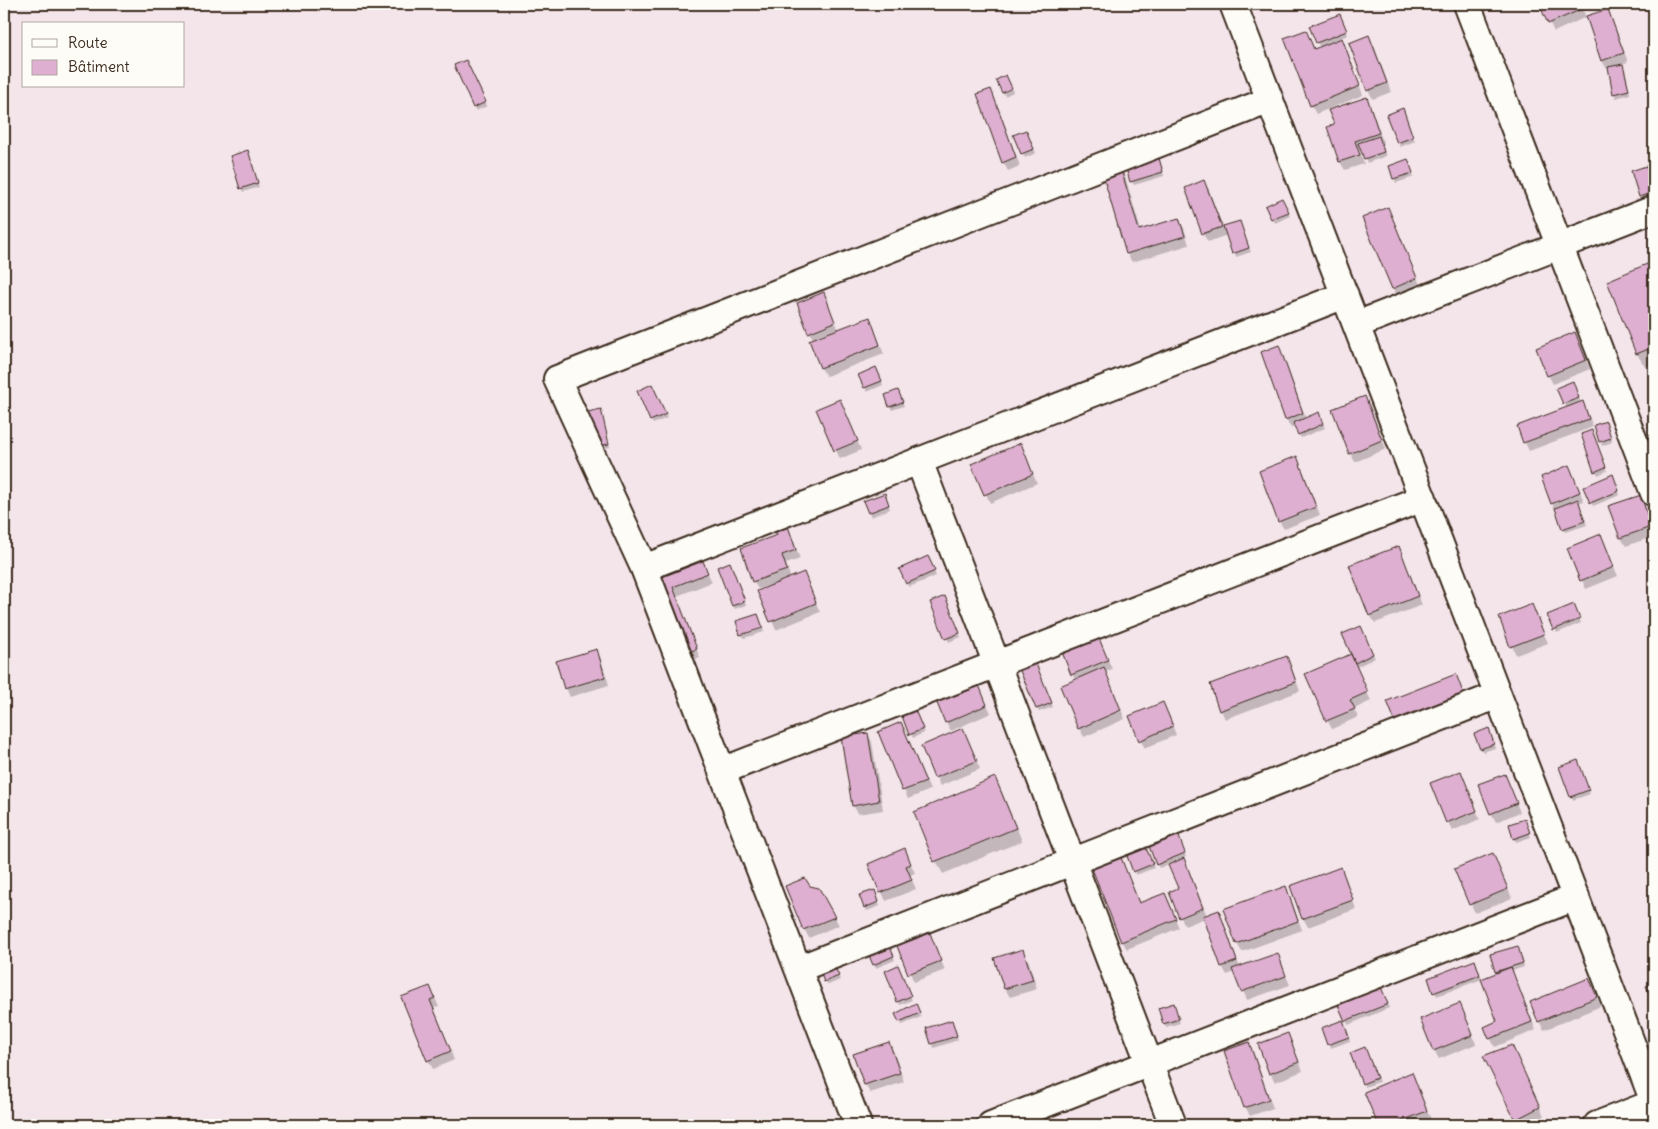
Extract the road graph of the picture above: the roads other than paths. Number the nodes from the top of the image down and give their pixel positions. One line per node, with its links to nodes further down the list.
1 (1233, 4): 3 (street)
2 (1467, 4): 5 (street)
3 (1270, 100): 6 (street); 11 (street)
4 (1654, 209): 5 (street)
5 (1560, 246): 7 (street); 9 (street)
6 (1344, 295): 7 (street); 8 (street)
7 (1356, 325): 10 (street)
8 (919, 461): 11 (street); 12 (street)
9 (1654, 493)
10 (1423, 498): 12 (street); 13 (street)
11 (644, 568): 14 (street)
12 (996, 664): 14 (street); 15 (street)
13 (1498, 695): 15 (street); 16 (street)
14 (722, 771): 17 (street)
15 (1072, 862): 17 (street); 18 (street)
16 (1576, 897): 18 (street); 19 (street)
17 (798, 969): 20 (street)
18 (1150, 1064): 21 (street); 22 (street)
19 (1654, 1103): 23 (street)
20 (858, 1125)
21 (991, 1125)
22 (1174, 1125)
23 (1597, 1125)

